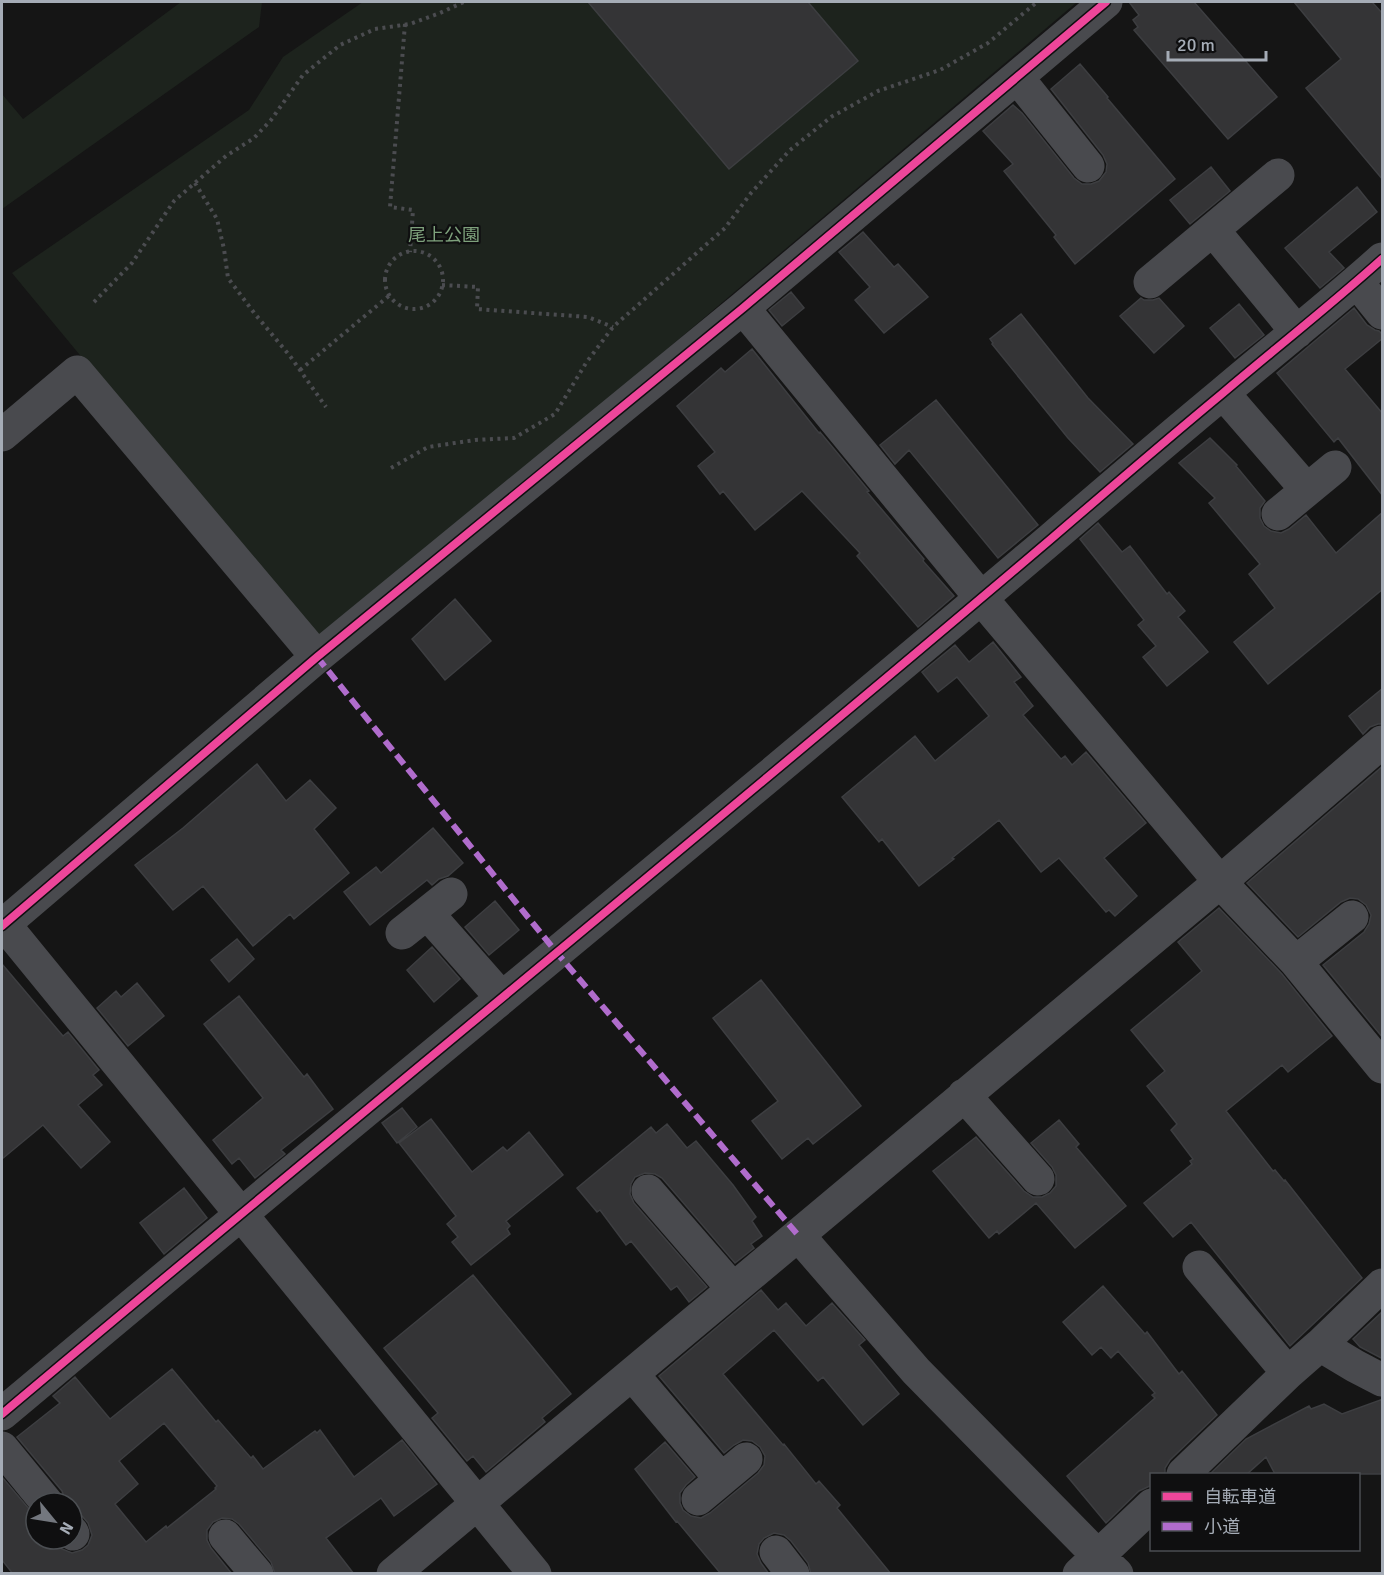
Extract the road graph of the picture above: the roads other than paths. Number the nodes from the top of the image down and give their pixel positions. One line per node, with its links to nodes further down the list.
1 (1106, 2): 2 (street)
2 (1017, 77): 3 (street); 9 (street)
3 (1088, 166)
4 (1278, 176): 5 (street)
5 (1212, 230): 7 (street); 11 (street)
6 (1383, 259): 8 (street)
7 (1150, 282)
8 (1357, 282): 10 (street); 11 (street)
9 (742, 308): 17 (street); 18 (street)
10 (1383, 312)
11 (1297, 332): 12 (street)
12 (1223, 393): 15 (street); 17 (street)
13 (2, 435): 18 (street)
14 (1335, 467): 15 (street)
15 (1307, 490): 16 (street)
16 (1278, 514)
17 (981, 598): 20 (street); 25 (street)
18 (317, 657): 22 (street)
19 (1383, 742): 20 (street)
20 (1220, 882): 24 (street); 27 (street)
21 (1352, 917): 24 (street)
22 (3, 925): 30 (street)
23 (402, 933): 25 (street)
24 (1296, 962): 26 (street)
25 (502, 998): 30 (street)
26 (1383, 1067)
27 (964, 1095): 28 (street); 31 (street)
28 (1038, 1179)
29 (648, 1191): 34 (street)
30 (240, 1213): 39 (street); 44 (street)
31 (798, 1235): 34 (street); 47 (street)
32 (1198, 1267): 36 (street)
33 (1383, 1285): 35 (street)
34 (733, 1289): 37 (street)
35 (1320, 1345): 36 (street); 38 (street)
36 (1283, 1367): 41 (street)
37 (632, 1374): 42 (street); 44 (street)
38 (1383, 1380)
39 (2, 1414)
40 (2, 1448): 43 (street)
41 (1184, 1473)
42 (722, 1479)
43 (37, 1491)
44 (478, 1503): 49 (street); 50 (street)
45 (1150, 1507): 47 (street)
46 (225, 1536): 48 (street)
47 (1098, 1568)
48 (257, 1574)
49 (393, 1574)
50 (535, 1574)

